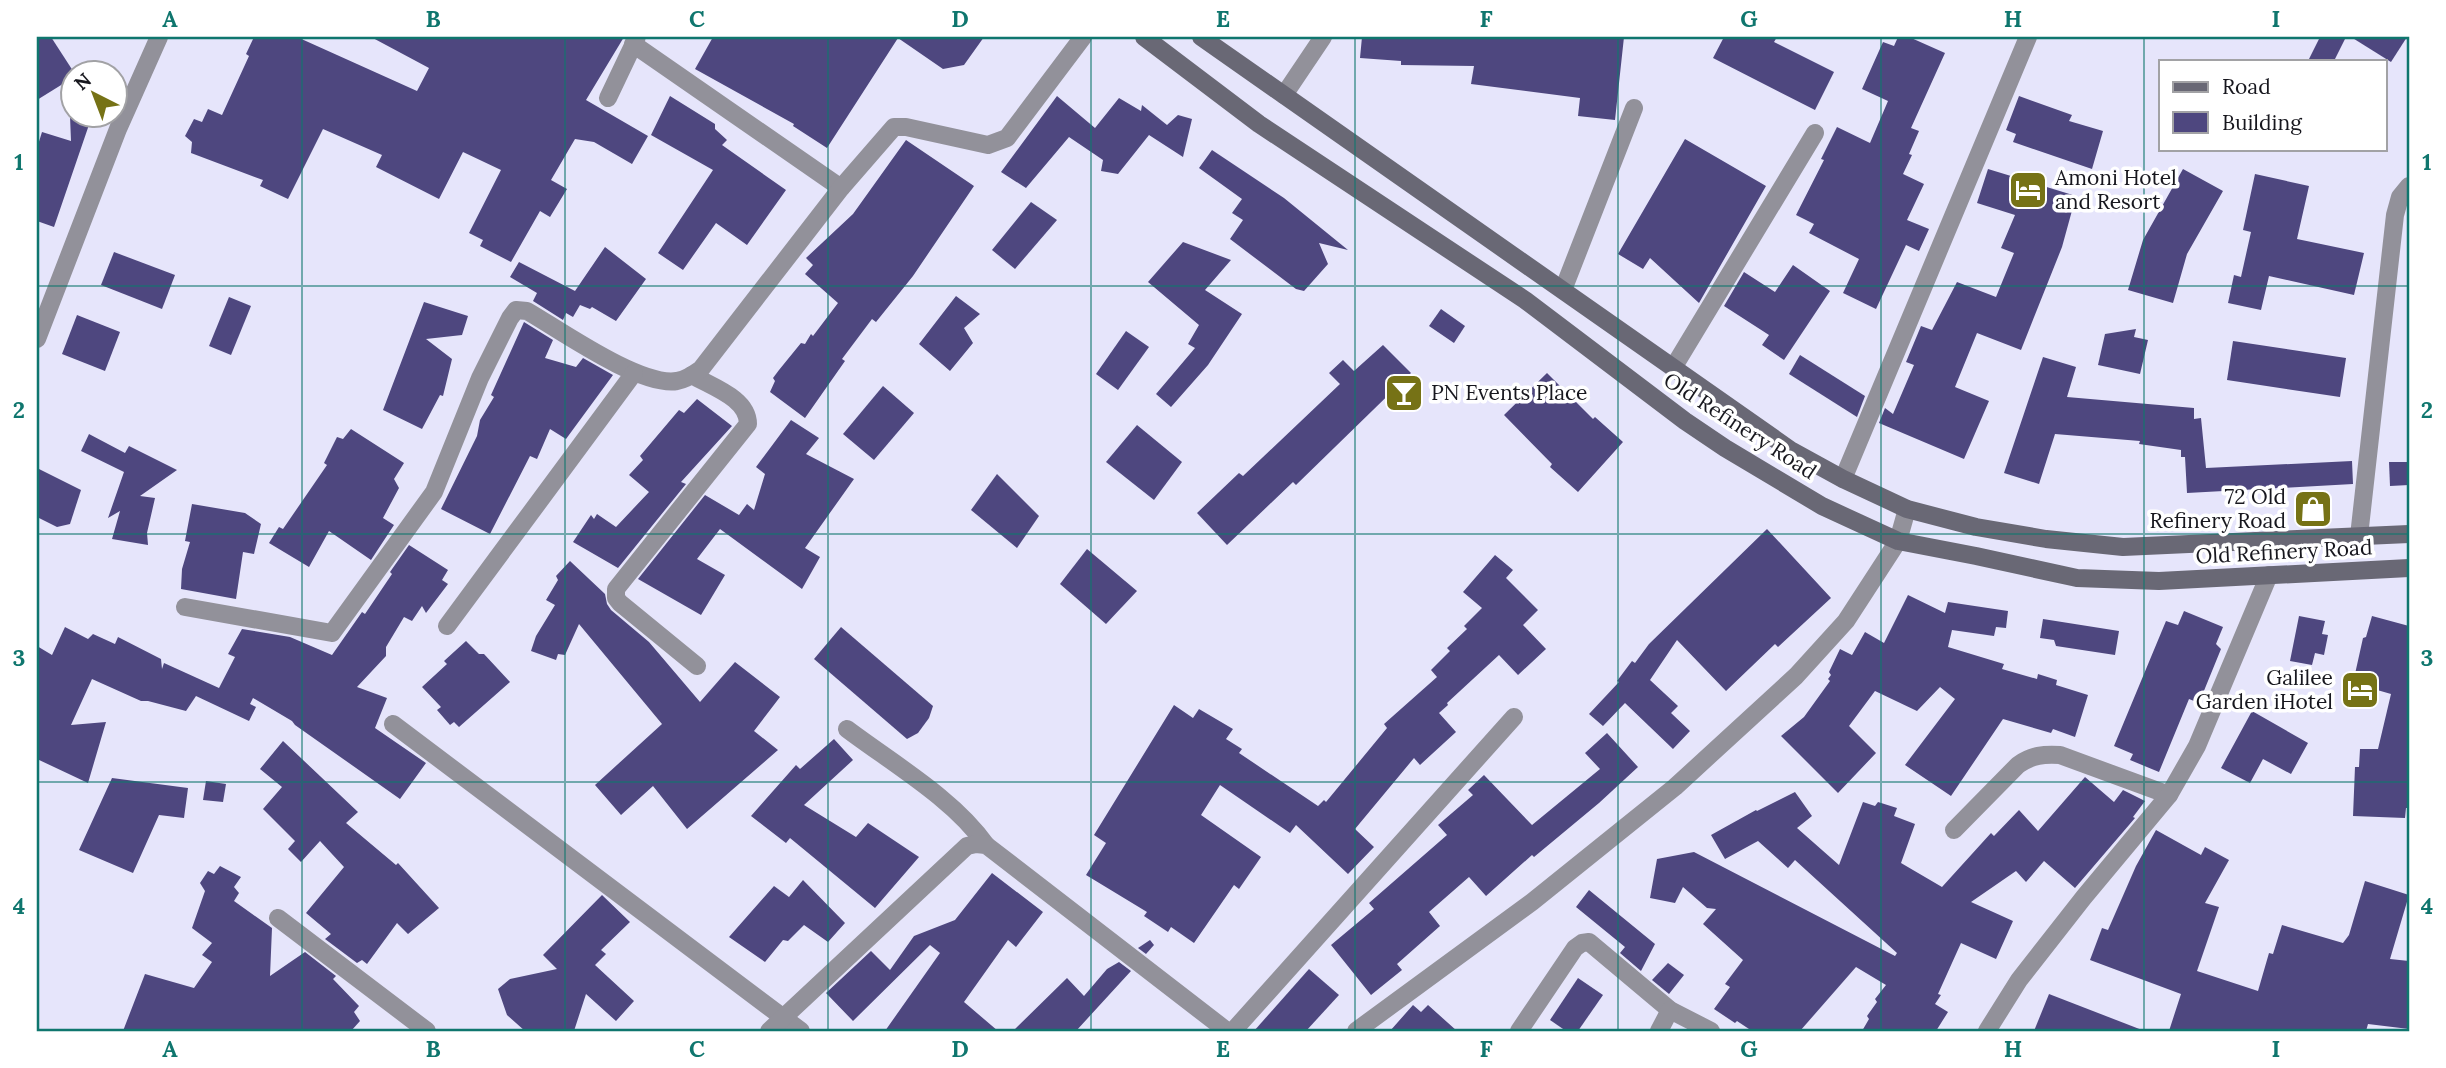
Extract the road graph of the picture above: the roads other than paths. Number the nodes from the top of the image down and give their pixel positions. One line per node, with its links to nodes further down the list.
1 (159, 37): 15 (street)
2 (1083, 37): 13 (street)
3 (1144, 37): 23 (main road, Old Refinery Road)
4 (1201, 37): 8 (main road, Old Refinery Road)
5 (1323, 37): 8 (street)
6 (2028, 37): 19 (street)
7 (635, 41): 9 (street); 13 (street)
8 (1284, 95): 14 (main road, Old Refinery Road)
9 (608, 98)
10 (1634, 108): 14 (street)
11 (1815, 133): 16 (street)
12 (2409, 186): 22 (street)
13 (841, 188): 18 (street)
14 (1563, 290): 16 (main road, Old Refinery Road)
15 (37, 338)
16 (1673, 368): 19 (main road, Old Refinery Road)
17 (634, 373): 18 (street); 26 (street); 27 (street)
18 (692, 375): 28 (street)
19 (1843, 479): 20 (main road, Old Refinery Road)
20 (1907, 509): 22 (main road, Old Refinery Road); 23 (street)
21 (2409, 534): 22 (main road, Old Refinery Road)
22 (2359, 536)
23 (1898, 541): 25 (main road, Old Refinery Road); 43 (street)
24 (2409, 568): 25 (main road, Old Refinery Road)
25 (2269, 575): 32 (street)
26 (185, 607)
27 (447, 626)
28 (697, 666)
29 (1514, 717): 42 (street)
30 (393, 724): 37 (street)
31 (847, 729): 34 (street)
32 (2169, 795): 33 (street); 47 (street)
33 (1954, 830)
34 (986, 845): 37 (street); 41 (street)
35 (278, 918): 38 (street)
36 (1670, 1010): 44 (street); 45 (street); 46 (street)
37 (783, 1018): 39 (street); 40 (street)
38 (427, 1031)
39 (769, 1031)
40 (801, 1031)
41 (1227, 1031)
42 (1233, 1031)
43 (1356, 1031)
44 (1519, 1031)
45 (1659, 1031)
46 (1711, 1031)
47 (1987, 1031)

